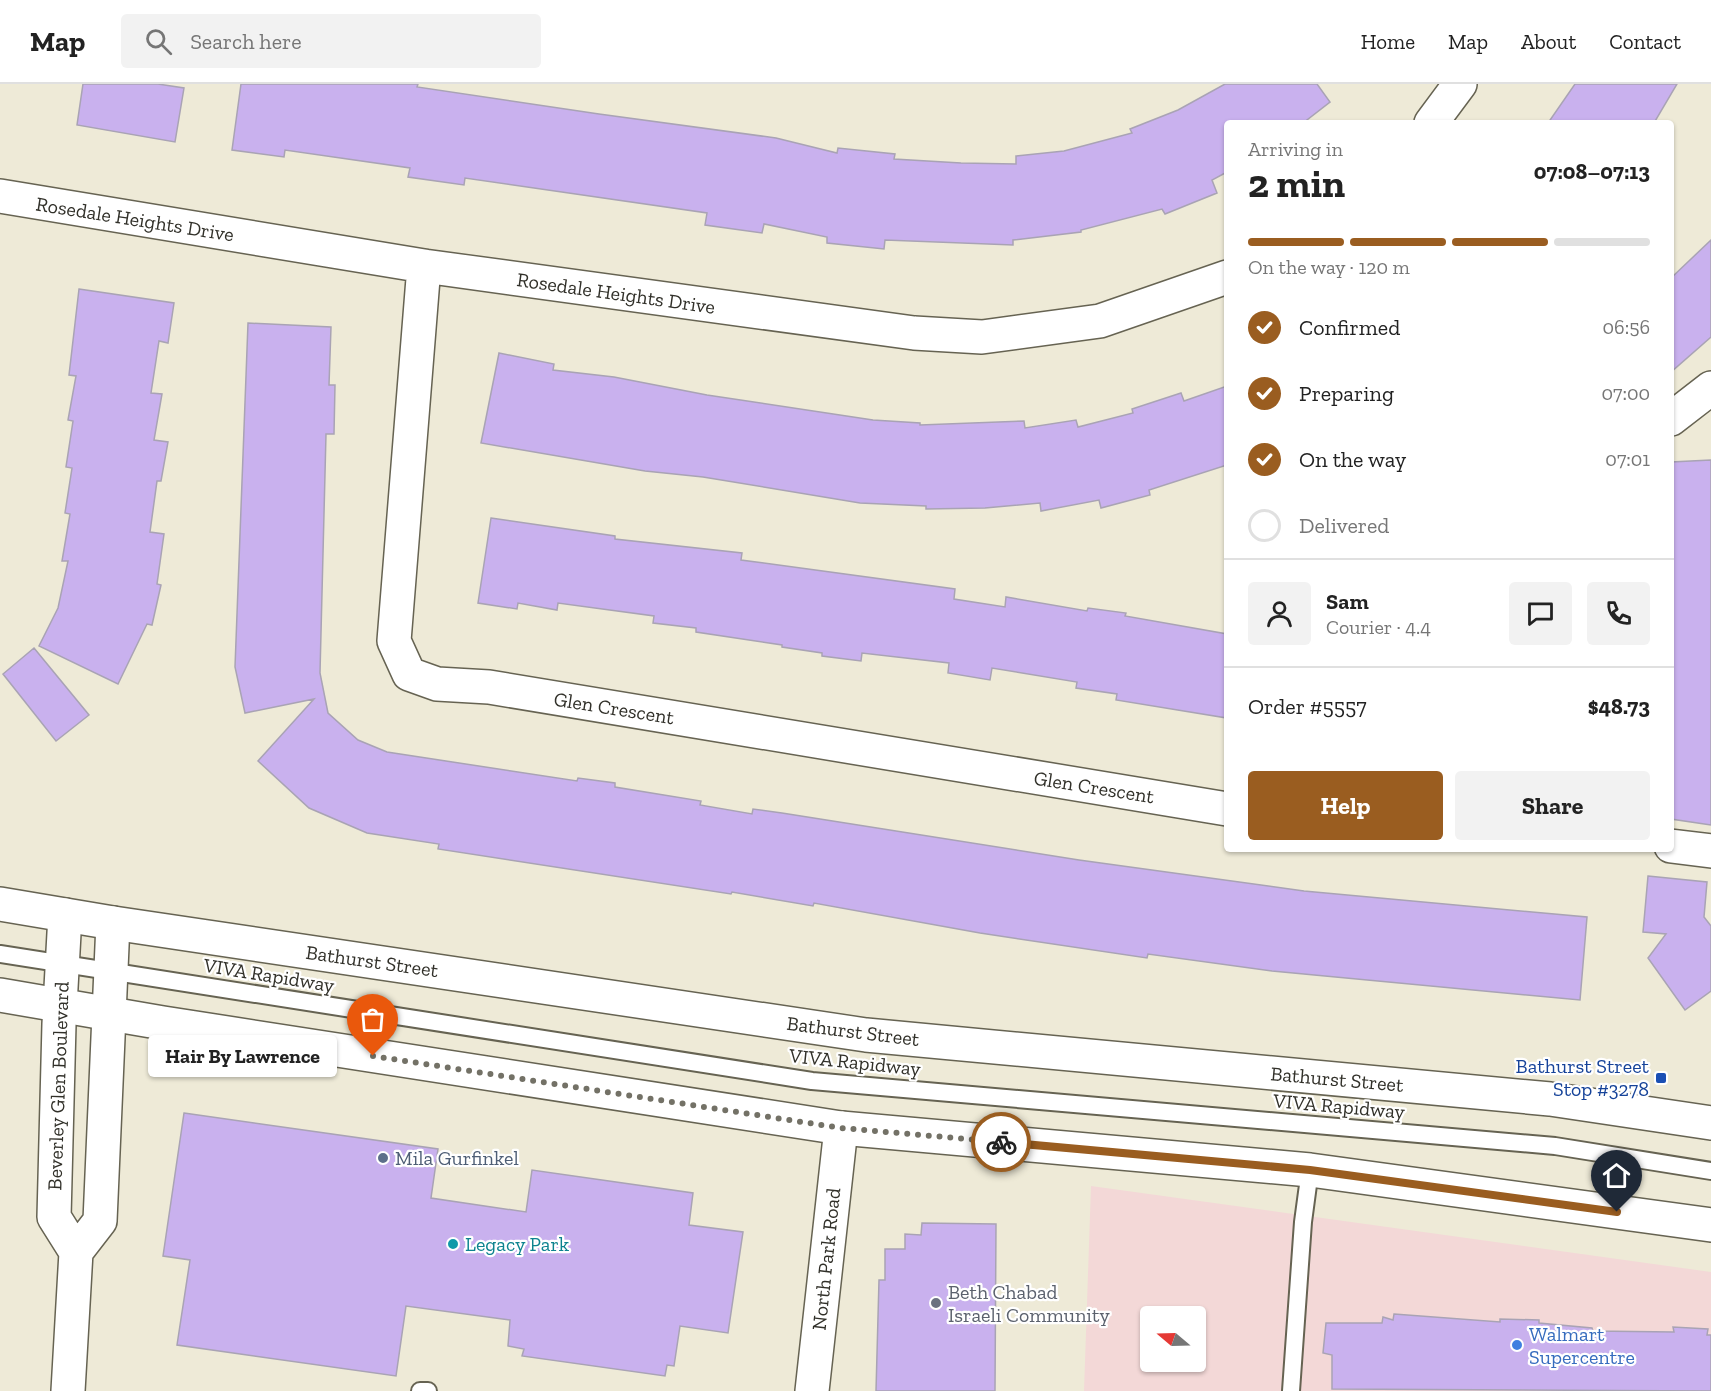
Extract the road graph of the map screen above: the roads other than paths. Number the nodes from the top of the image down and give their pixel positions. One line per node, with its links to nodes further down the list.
1 (1460, 84): 2 (street)
2 (1433, 120)
3 (0, 196): 4 (street, Rosedale Heights Drive)
4 (424, 266): 5 (street, Rosedale Heights Drive); 8 (street, Glen Crescent)
5 (1224, 278)
6 (1711, 388): 7 (street)
7 (1674, 417)
8 (1224, 808)
9 (1674, 846): 10 (street)
10 (1711, 851)
11 (0, 904): 12 (street, Bathurst Street)
12 (65, 915): 13 (street, Bathurst Street); 15 (street, Beverley Glen Boulevard)
13 (113, 923): 16 (street); 20 (street, Bathurst Street)
14 (0, 954): 15 (lane, VIVA Rapidway)
15 (62, 964): 16 (lane, VIVA Rapidway); 18 (street, Beverley Glen Boulevard)
16 (111, 972): 19 (street); 23 (lane, VIVA Rapidway)
17 (0, 995): 18 (street)
18 (60, 1004): 19 (street); 25 (street, Beverley Glen Boulevard)
19 (109, 1014): 21 (street); 25 (street)
20 (1711, 1124)
21 (841, 1128): 22 (street); 29 (street, North Park Road)
22 (1310, 1170): 24 (street); 30 (lane)
23 (1711, 1171)
24 (1711, 1225)
25 (76, 1252): 26 (street)
26 (68, 1391)
27 (420, 1391): 28 (lane)
28 (428, 1391)
29 (812, 1391)
30 (1291, 1391)

